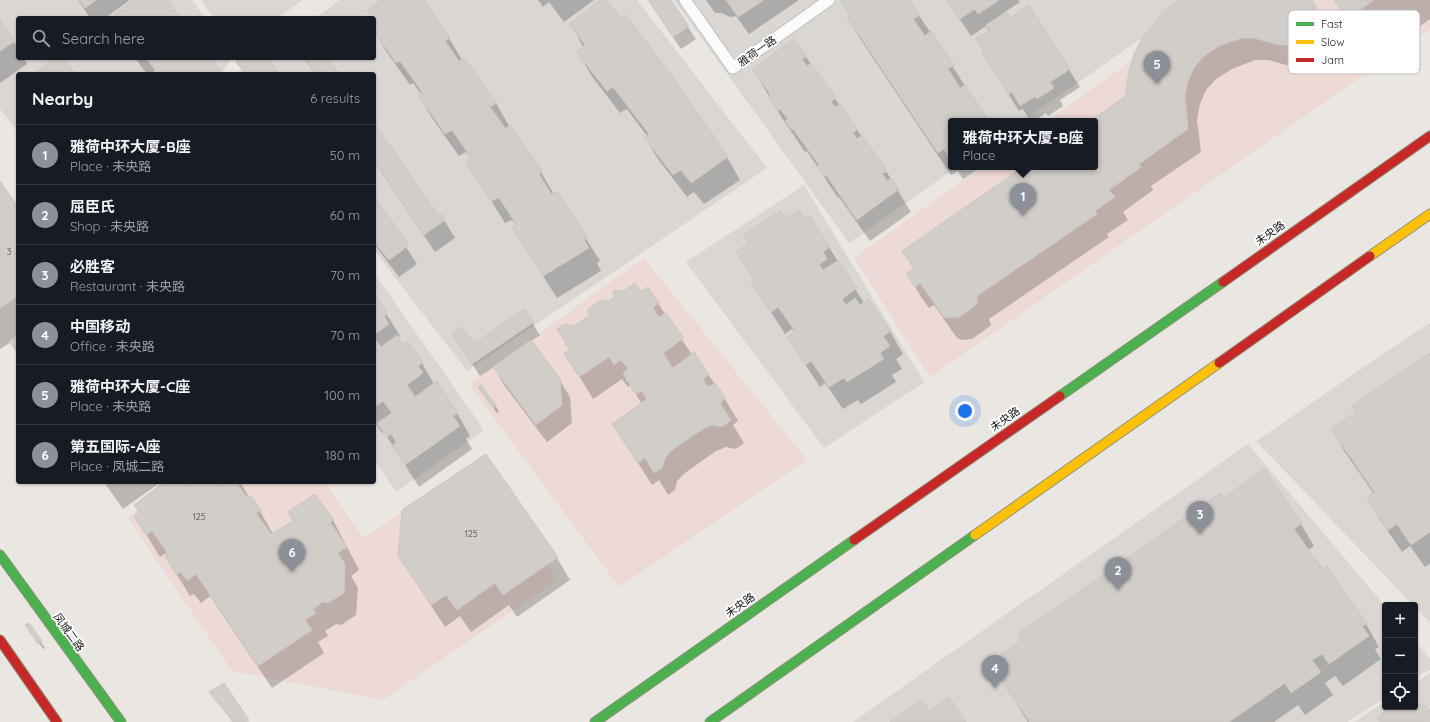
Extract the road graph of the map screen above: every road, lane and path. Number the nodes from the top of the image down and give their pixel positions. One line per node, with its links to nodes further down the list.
1 (685, 0): 2 (lane, 雅荷一路)
2 (829, 0)
3 (1430, 136): 9 (main road, 未央路)
4 (1430, 214): 10 (main road)
5 (0, 555): 8 (main road, 凤城二路)
6 (0, 640): 7 (main road)
7 (58, 722)
8 (121, 722)
9 (595, 722)
10 (710, 722)

